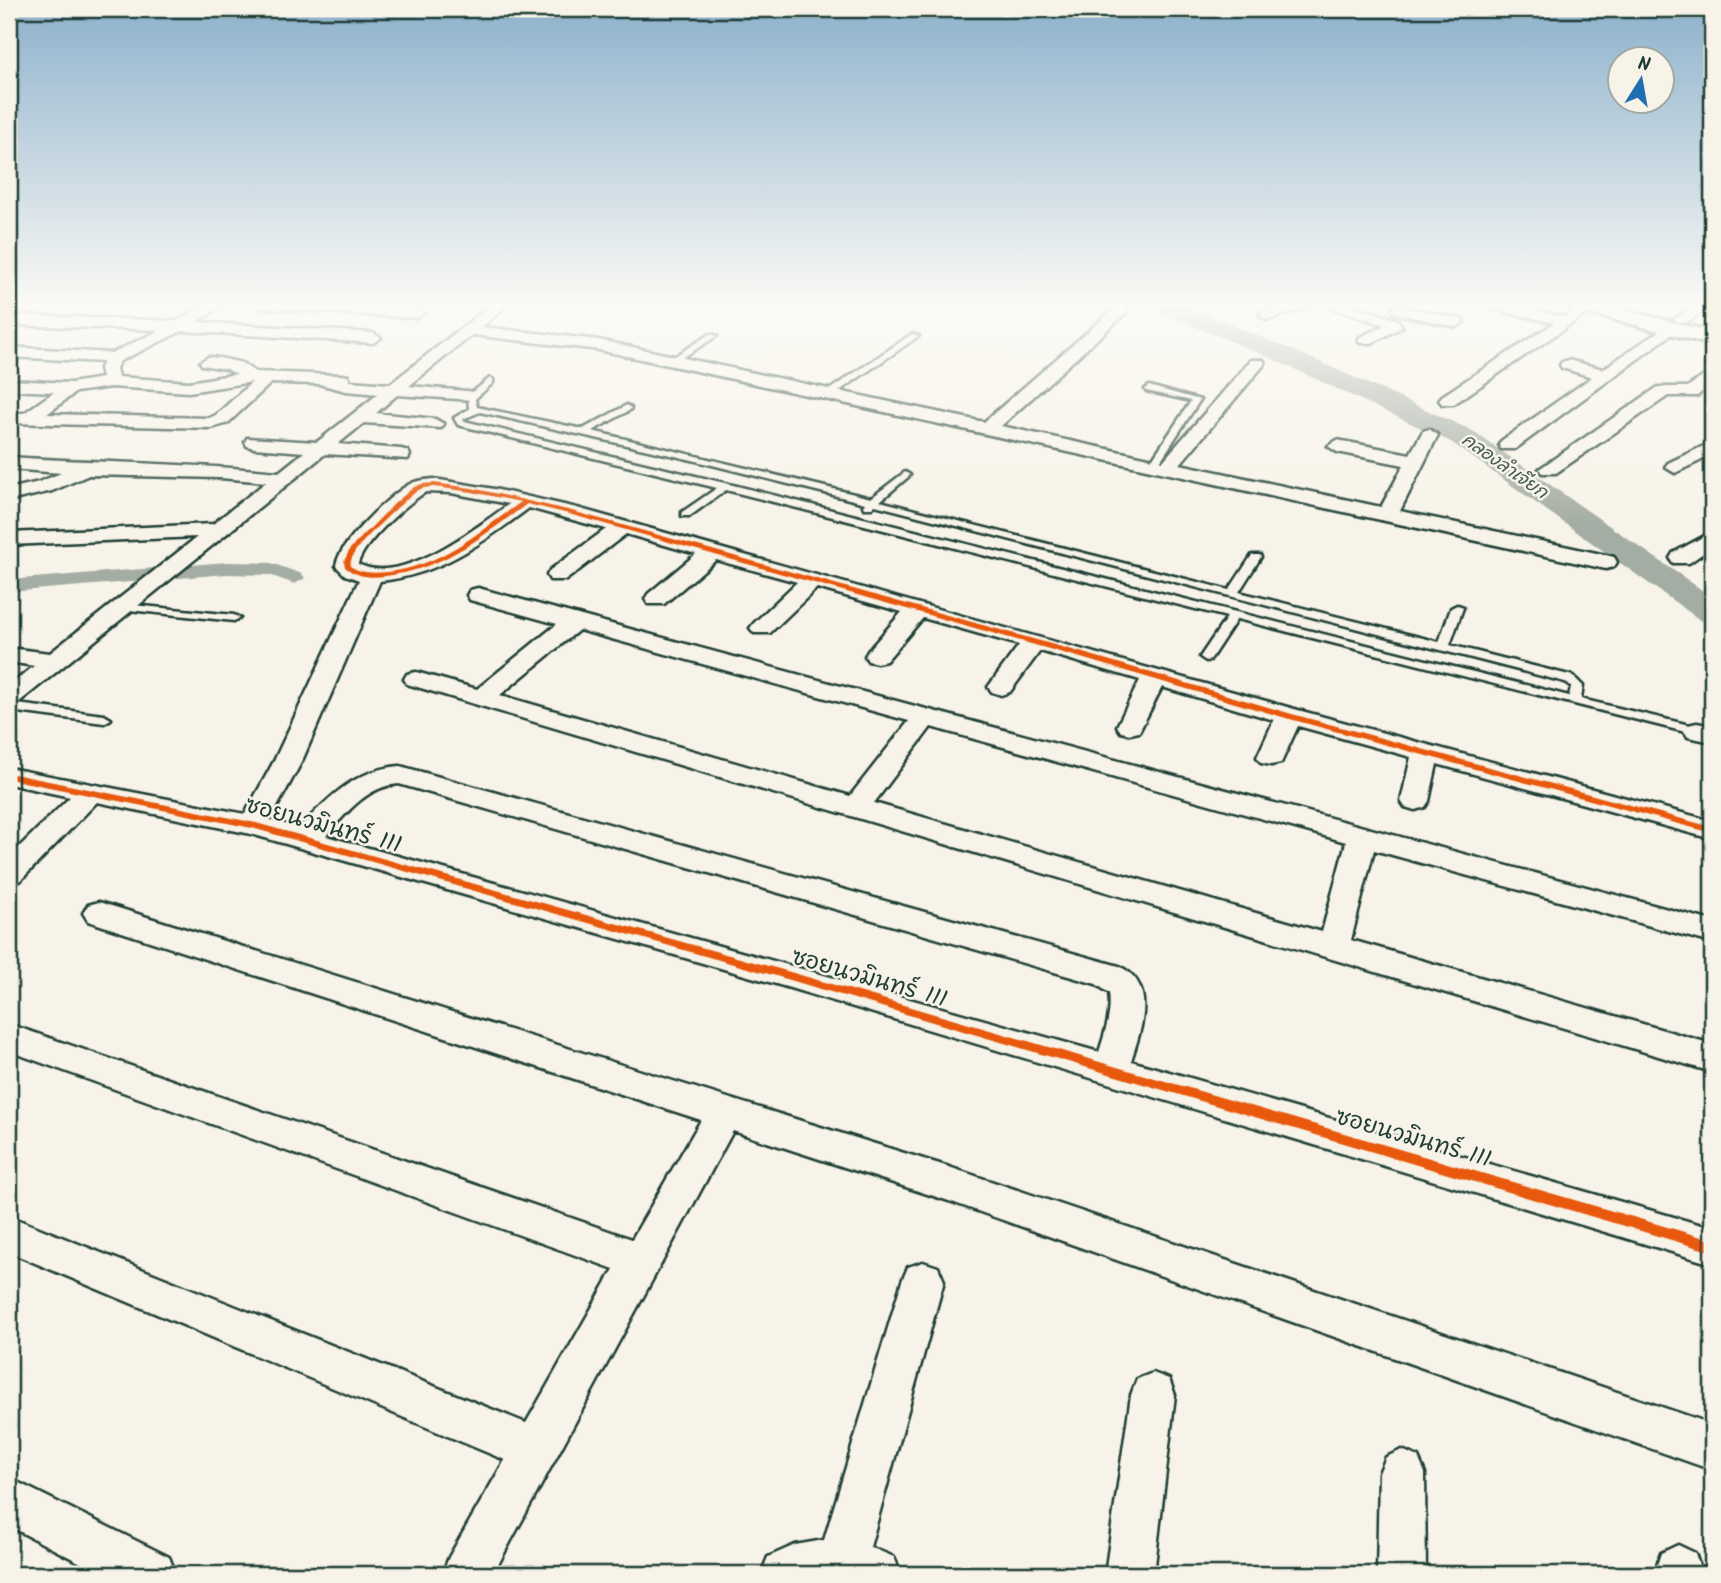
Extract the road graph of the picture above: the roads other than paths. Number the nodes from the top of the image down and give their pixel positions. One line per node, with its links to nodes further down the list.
1 (110, 378): 12 (street)
2 (259, 378): 12 (street); 15 (street); 23 (street)
3 (409, 378): 15 (street)
4 (754, 378): 17 (street)
5 (853, 378): 17 (lane)
6 (1044, 378): 25 (street)
7 (1243, 378): 36 (street)
8 (1480, 378): 18 (street)
9 (1601, 378): 29 (street)
10 (1710, 378): 39 (street)
11 (490, 381): 19 (lane)
12 (111, 382): 14 (street)
13 (9, 385): 14 (street)
14 (71, 388): 23 (street)
15 (396, 389): 19 (street); 21 (street)
16 (1149, 389): 36 (lane)
17 (829, 394): 25 (street)
18 (1448, 400)
19 (470, 403): 26 (lane); 42 (lane)
20 (627, 408): 26 (lane)
21 (360, 417): 24 (street); 31 (street)
22 (9, 418): 23 (street)
23 (29, 418)
24 (435, 424)
25 (988, 428): 36 (street)
26 (584, 432): 45 (lane)
27 (1429, 435): 34 (street)
28 (254, 442): 31 (street)
29 (1508, 445)
30 (1337, 446): 34 (street)
31 (321, 447): 33 (street); 41 (street)
32 (1712, 448): 37 (street)
33 (401, 454)
34 (1415, 461): 47 (street)
35 (9, 463): 38 (street)
36 (1161, 466): 47 (street)
37 (1675, 467)
38 (87, 469): 41 (street); 43 (street)
39 (1549, 469)
40 (905, 475): 45 (lane)
41 (284, 478): 50 (street)
42 (726, 486): 46 (lane); 48 (lane)
43 (9, 495)
44 (526, 502): 49 (street); 57 (street); 57 (street)
45 (873, 502): 48 (lane); 60 (lane)
46 (686, 514)
47 (1388, 514): 56 (street)
48 (853, 519): 66 (lane)
49 (622, 527): 53 (street); 58 (street)
50 (219, 530): 52 (street); 63 (street)
51 (1712, 538): 55 (street)
52 (9, 539)
53 (711, 552): 59 (street); 62 (street)
54 (1256, 557): 60 (lane)
55 (1681, 558)
56 (1606, 562)
57 (372, 575): 94 (street)
58 (558, 575)
59 (811, 580): 65 (street); 69 (street)
60 (1232, 594): 71 (lane)
61 (478, 595): 68 (street)
62 (656, 598)
63 (123, 607): 67 (lane); 75 (street)
64 (1457, 608): 71 (lane)
65 (917, 610): 70 (street); 73 (street)
66 (1234, 615): 74 (lane); 81 (lane)
67 (234, 618)
68 (575, 621): 79 (street); 84 (street)
69 (762, 628)
70 (1034, 642): 76 (street); 78 (street)
71 (1443, 647): 81 (lane)
72 (9, 655): 75 (street)
73 (877, 656)
74 (1206, 657)
75 (55, 661): 80 (street)
76 (1154, 677): 83 (street); 86 (street)
77 (416, 679): 79 (street)
78 (1000, 687)
79 (482, 697): 93 (street)
80 (9, 698)
81 (1574, 701): 87 (lane)
82 (9, 707): 85 (lane)
83 (1289, 716): 88 (street); 89 (street)
84 (925, 718): 93 (street); 96 (street)
85 (104, 719)
86 (1130, 726)
87 (1705, 733)
88 (1426, 753): 92 (street); 95 (street)
89 (1271, 757)
90 (9, 776): 91 (street, ซอยนวมินทร์ 111)
91 (92, 791): 94 (street, ซอยนวมินทร์ 111); 98 (street)
92 (1415, 801)
93 (856, 807): 101 (street)
94 (253, 825): 97 (street, ซอยนวมินทร์ 111)
95 (1712, 830)
96 (1362, 838): 100 (street); 101 (street)
97 (305, 840): 104 (street, ซอยนวมินทร์ 111); 104 (street)
98 (9, 874)
99 (99, 913): 105 (street)
100 (1712, 932)
101 (1334, 946): 103 (street)
102 (9, 1037): 108 (street)
103 (1712, 1058)
104 (1110, 1070): 107 (street, ซอยนวมินทร์ 111)
105 (725, 1111): 108 (street); 111 (street)
106 (9, 1234): 112 (street)
107 (1712, 1246)
108 (640, 1260): 112 (street)
109 (923, 1281): 115 (street)
110 (1153, 1395): 119 (street)
111 (1712, 1447)
112 (534, 1449): 117 (street)
113 (1402, 1473): 120 (street)
114 (9, 1501): 116 (street)
115 (859, 1568): 118 (street)
116 (152, 1574)
117 (466, 1574)
118 (785, 1574)
119 (1129, 1574)
120 (1401, 1574)

